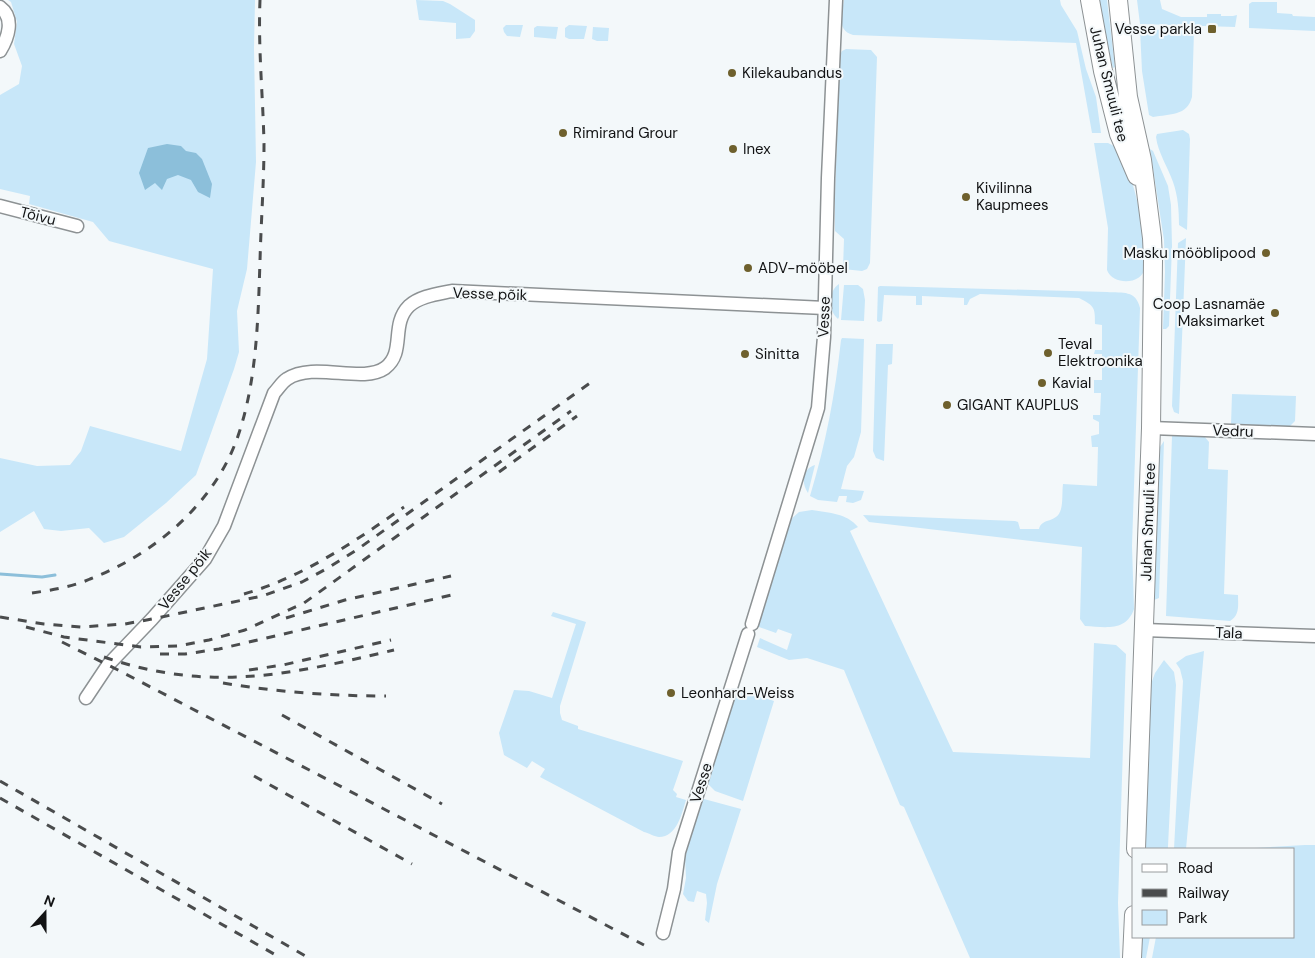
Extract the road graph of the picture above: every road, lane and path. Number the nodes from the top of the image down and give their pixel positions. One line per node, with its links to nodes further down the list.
1 (836, 0): 9 (street, Vesse)
2 (1090, 0): 6 (main road, Juhan Smuuli tee)
3 (1119, 3): 6 (main road, Juhan Smuuli tee)
4 (2, 8): 5 (street)
5 (0, 51)
6 (1145, 195): 10 (main road, Juhan Smuuli tee)
7 (0, 206): 8 (street, Tõivu)
8 (77, 226)
9 (825, 308): 14 (street, Vesse põik); 16 (street, Vesse)
10 (1151, 428): 11 (street, Vedru); 12 (main road, Juhan Smuuli tee)
11 (1315, 434)
12 (1144, 630): 13 (street, Tala); 15 (main road, Juhan Smuuli tee)
13 (1315, 636)
14 (86, 698)
15 (1136, 848)
16 (663, 933)
17 (1133, 938): 18 (main road)
18 (1132, 958)

